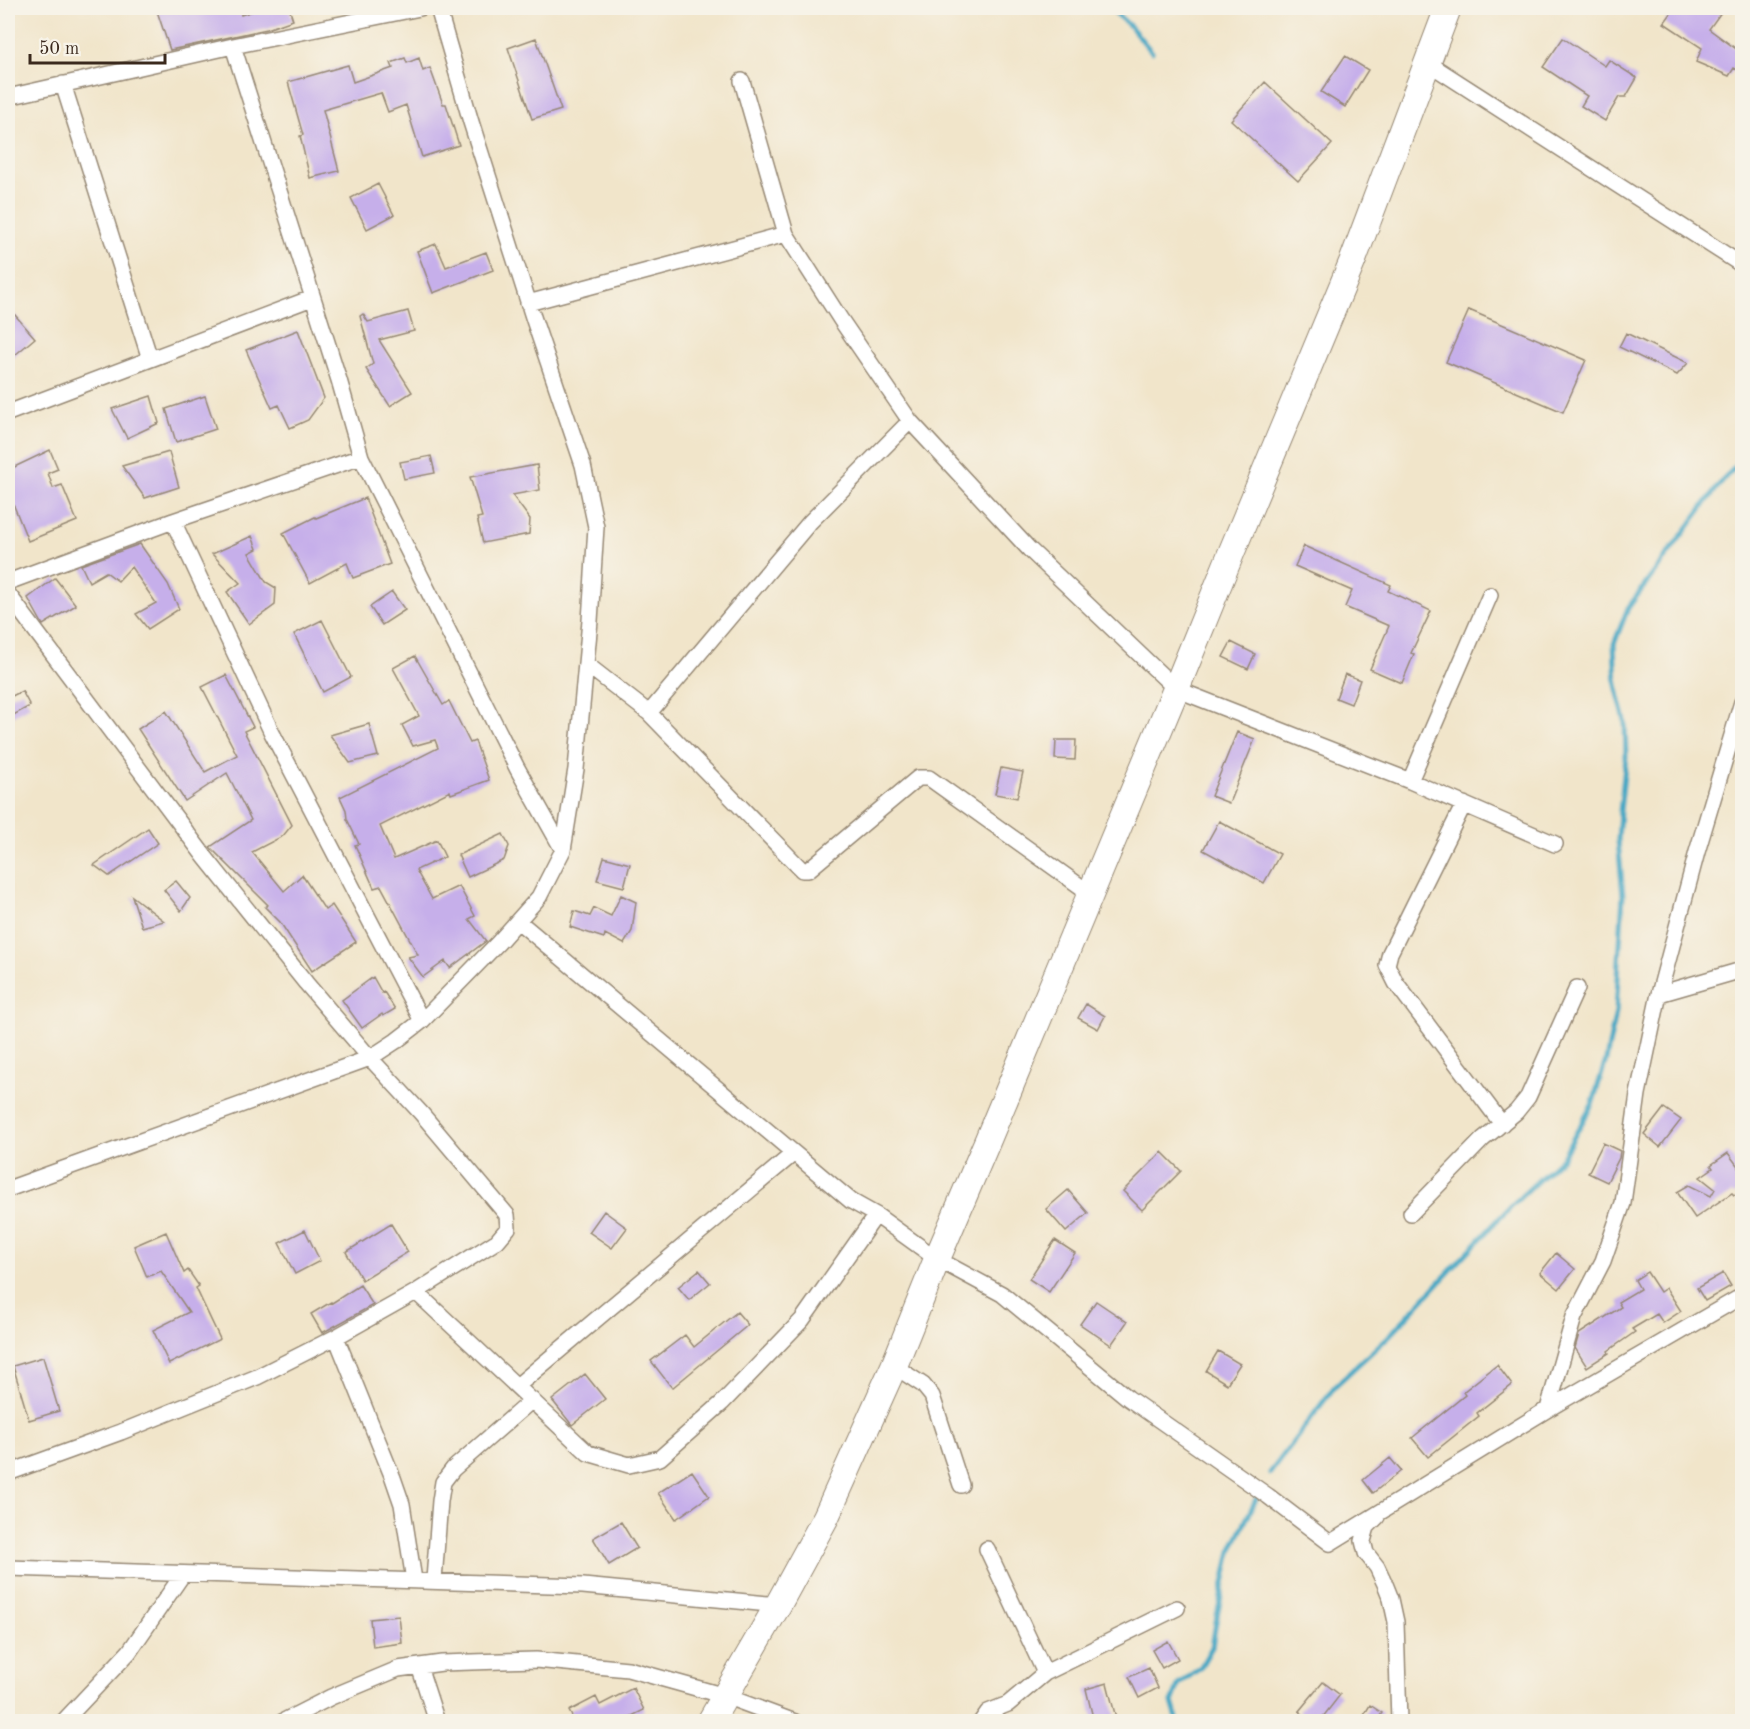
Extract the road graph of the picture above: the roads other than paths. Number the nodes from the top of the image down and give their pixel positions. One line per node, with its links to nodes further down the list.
1 (420, 8): 4 (street)
2 (438, 8): 12 (street)
3 (1448, 8): 5 (highway)
4 (234, 46): 7 (street); 11 (street)
5 (1428, 63): 10 (street); 22 (highway)
6 (742, 81): 9 (street)
7 (63, 84): 8 (street); 13 (street)
8 (8, 97)
9 (786, 234): 12 (street); 15 (street)
10 (1743, 266)
11 (312, 298): 13 (street); 16 (street)
12 (528, 303): 21 (street)
13 (150, 359): 14 (street)
14 (8, 413)
15 (910, 421): 22 (street); 24 (street)
16 (361, 457): 17 (street); 28 (street)
17 (174, 521): 18 (street); 34 (street)
18 (8, 582)
19 (8, 594): 35 (street)
20 (1490, 595): 25 (street)
21 (586, 664): 24 (street); 28 (street)
22 (1176, 689): 25 (street); 29 (highway)
23 (1743, 702): 33 (street)
24 (649, 712): 29 (street)
25 (1410, 781): 26 (street)
26 (1464, 804): 27 (street); 36 (street)
27 (1555, 844)
28 (563, 850): 30 (street)
29 (1091, 894): 41 (highway)
30 (518, 921): 34 (street); 37 (street)
31 (1743, 969): 33 (street)
32 (1577, 988): 36 (street)
33 (1659, 994): 48 (street)
34 (422, 1021): 35 (street)
35 (370, 1058): 38 (street); 42 (street)
36 (1502, 1124): 39 (street)
37 (794, 1154): 40 (street); 46 (street)
38 (8, 1189)
39 (1411, 1213)
40 (876, 1215): 41 (street); 47 (street)
41 (937, 1258): 45 (highway); 51 (street)
42 (416, 1292): 44 (street); 46 (street)
43 (1743, 1296): 48 (street)
44 (336, 1337): 49 (street); 55 (street)
45 (894, 1366): 50 (street); 57 (highway)
46 (518, 1386): 47 (street)
47 (532, 1400): 56 (street)
48 (1548, 1409): 51 (street)
49 (8, 1473)
50 (961, 1485)
51 (1388, 1506): 68 (street)
52 (987, 1549): 60 (street)
53 (8, 1568): 54 (street)
54 (183, 1574): 55 (street); 62 (street)
55 (414, 1580): 56 (street)
56 (434, 1580): 57 (street)
57 (778, 1605): 61 (highway)
58 (1177, 1608): 60 (street)
59 (419, 1666): 61 (street); 63 (street); 64 (street)
60 (1045, 1673): 67 (street)
61 (725, 1696): 65 (highway); 66 (street)
62 (63, 1722)
63 (282, 1722)
64 (437, 1722)
65 (710, 1722)
66 (795, 1722)
67 (981, 1722)
68 (1399, 1722)

